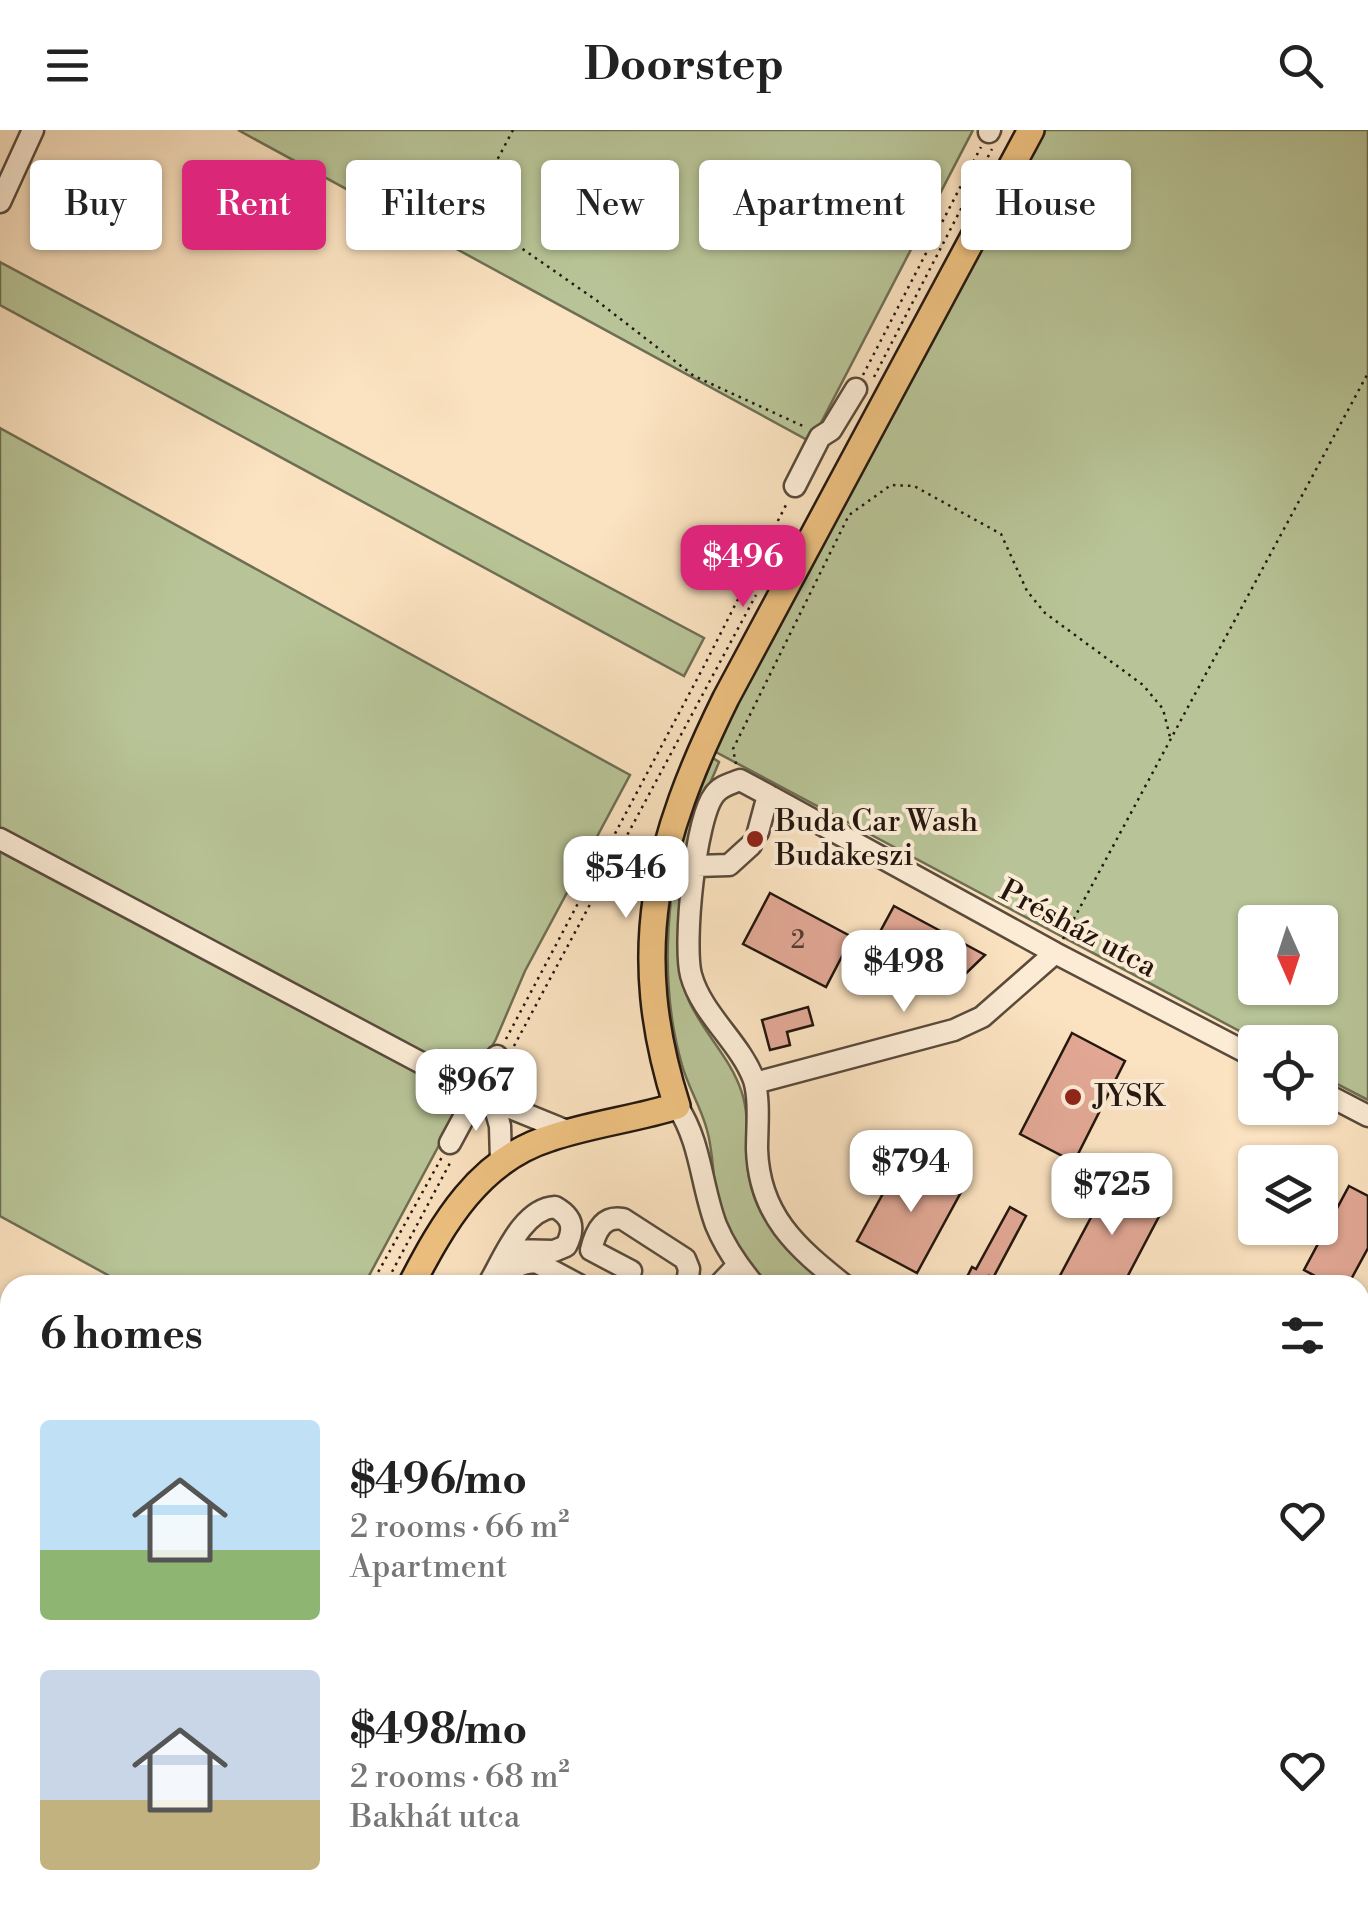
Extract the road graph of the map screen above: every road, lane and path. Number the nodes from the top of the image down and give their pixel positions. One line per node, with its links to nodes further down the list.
1 (33, 130): 5 (street)
2 (513, 130): 8 (path)
3 (1031, 130): 9 (main road)
4 (991, 136): 7 (path); 7 (path)
5 (0, 202)
6 (1368, 373): 12 (path)
7 (862, 388): 8 (street)
8 (831, 430): 9 (street); 10 (street)
9 (863, 447): 23 (main road)
10 (795, 486): 19 (path)
11 (764, 582): 19 (path)
12 (1172, 741): 13 (path); 17 (path)
13 (740, 780): 14 (street, Présház utca); 16 (street)
14 (768, 794): 16 (street); 17 (street, Présház utca)
15 (0, 839): 21 (street)
16 (696, 866): 20 (street)
17 (1056, 953): 18 (street, Présház utca); 20 (street)
18 (1238, 1048)
19 (506, 1050): 21 (street)
20 (755, 1082): 40 (street)
21 (486, 1098): 25 (street); 26 (street); 27 (street)
22 (1338, 1100): 24 (street)
23 (677, 1106): 25 (main road); 29 (street)
24 (1368, 1116)
25 (572, 1132): 27 (main road)
26 (454, 1146): 31 (path); 32 (path)
27 (502, 1161): 33 (main road)
28 (510, 1250): 34 (street)
29 (738, 1265): 38 (street); 39 (street)
30 (631, 1271): 37 (street)
31 (377, 1275)
32 (389, 1275)
33 (417, 1275)
34 (494, 1275)
35 (507, 1275): 36 (street)
36 (560, 1275)
37 (688, 1275)
38 (728, 1275)
39 (746, 1275)
40 (832, 1275)

